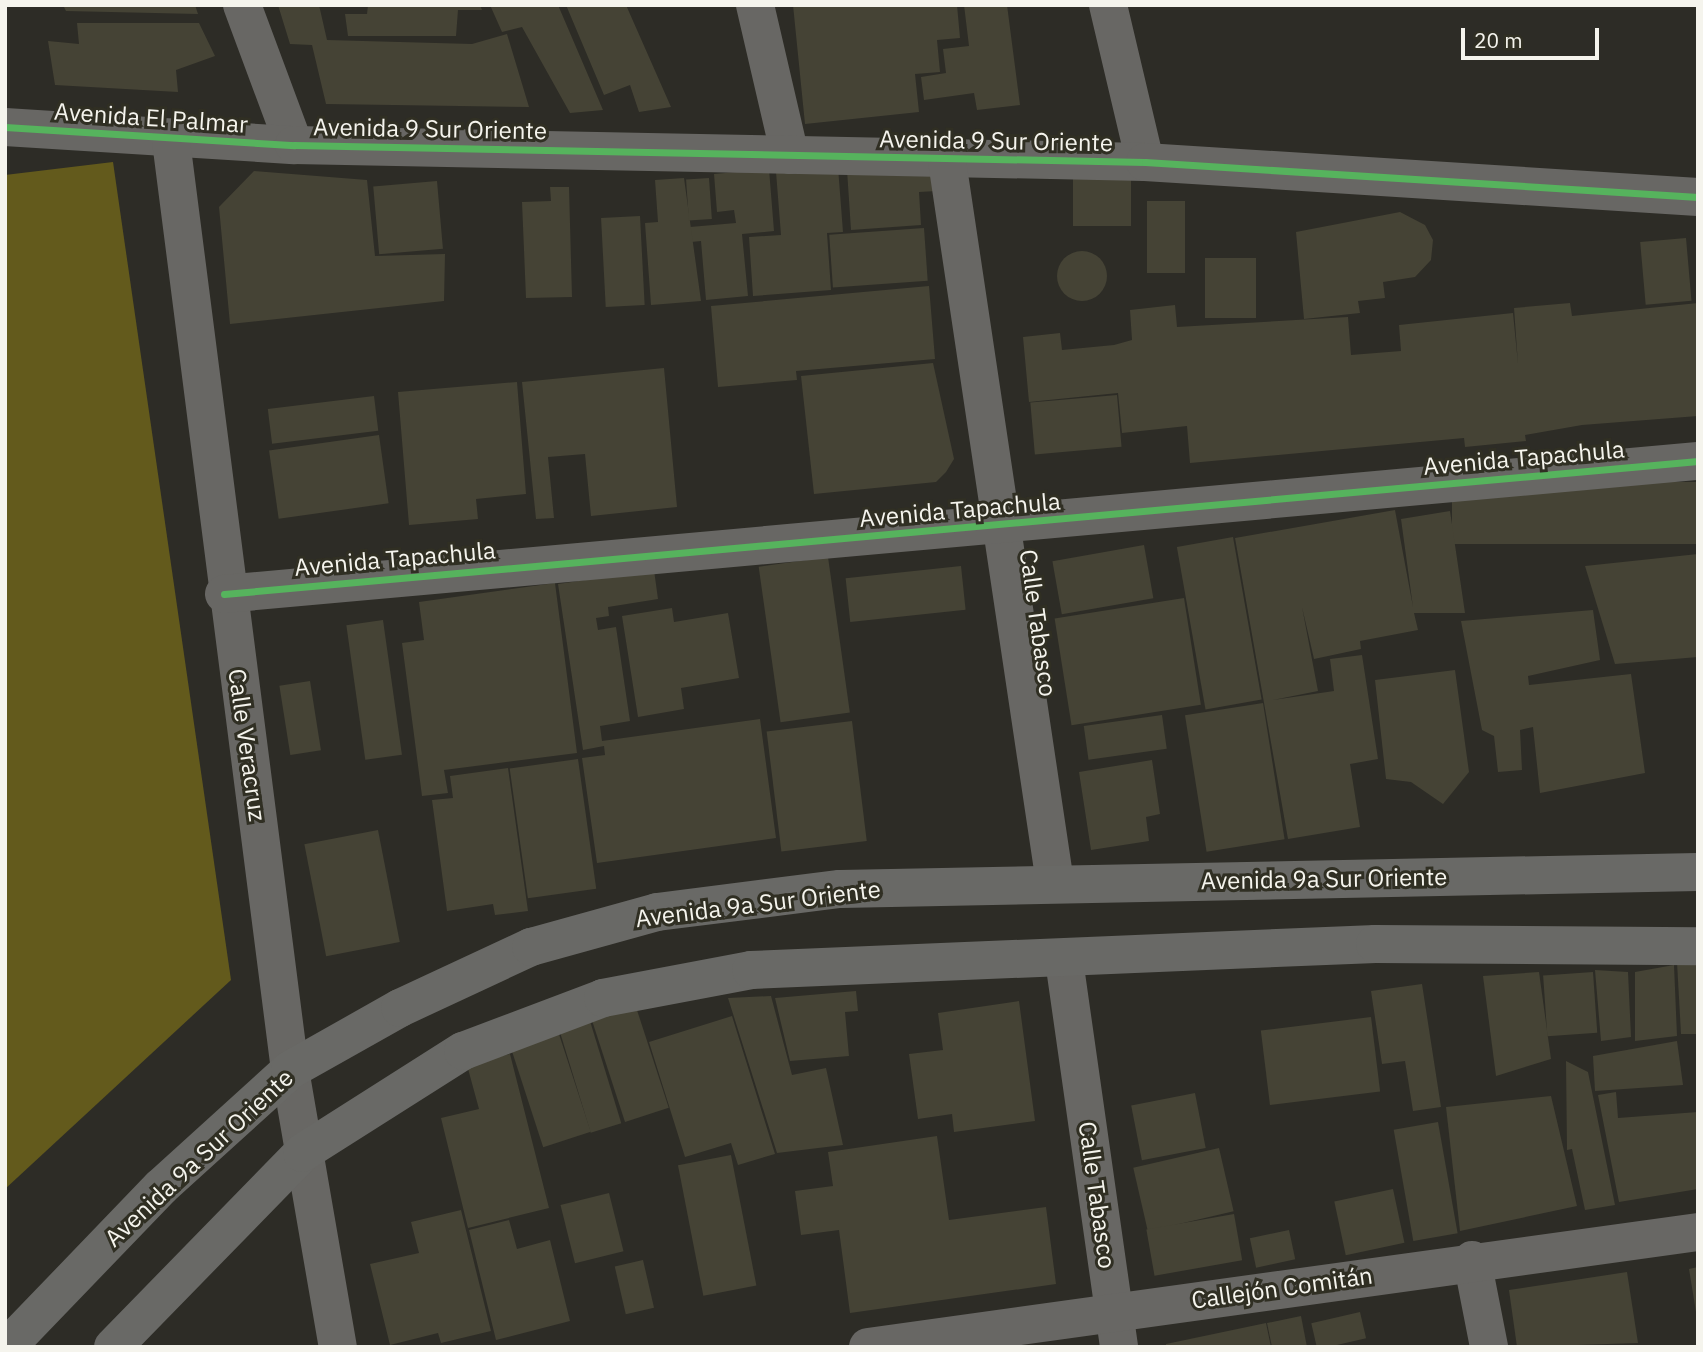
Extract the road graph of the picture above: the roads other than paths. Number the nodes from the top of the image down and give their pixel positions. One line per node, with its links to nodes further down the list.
1 (242, 5): 6 (street)
2 (755, 5): 7 (street)
3 (1108, 5): 9 (street)
4 (5, 127): 5 (street, Avenida El Palmar)
5 (171, 141): 6 (street, Avenida El Palmar); 13 (street, Calle Veracruz)
6 (294, 145): 7 (street, Avenida 9 Sur Oriente)
7 (790, 155): 8 (street, Avenida 9 Sur Oriente)
8 (947, 161): 9 (street, Avenida 9 Sur Oriente); 12 (street, Calle Tabasco)
9 (1145, 162): 10 (street, Avenida 9 Sur Oriente)
10 (1698, 197)
11 (1698, 461): 12 (street, Avenida Tapachula)
12 (1004, 526): 13 (street, Avenida Tapachula); 15 (street, Calle Tabasco)
13 (225, 594): 18 (street, Calle Veracruz)
14 (1698, 872): 15 (main road, Avenida 9a Sur Oriente)
15 (1055, 883): 18 (main road, Avenida 9a Sur Oriente)
16 (1698, 946): 17 (main road)
17 (1064, 960): 19 (main road); 22 (street, Calle Tabasco)
18 (290, 1070): 19 (street, Calle Veracruz); 23 (main road, Avenida 9a Sur Oriente)
19 (302, 1153): 24 (main road); 25 (street, Calle Veracruz)
20 (1698, 1232): 21 (street, Callejón Comitán)
21 (1472, 1260): 22 (street, Callejón Comitán); 27 (street)
22 (1116, 1330): 26 (street, Callejón Comitán)
23 (7, 1347)
24 (113, 1347)
25 (338, 1347)
26 (867, 1347)
27 (1489, 1347)

